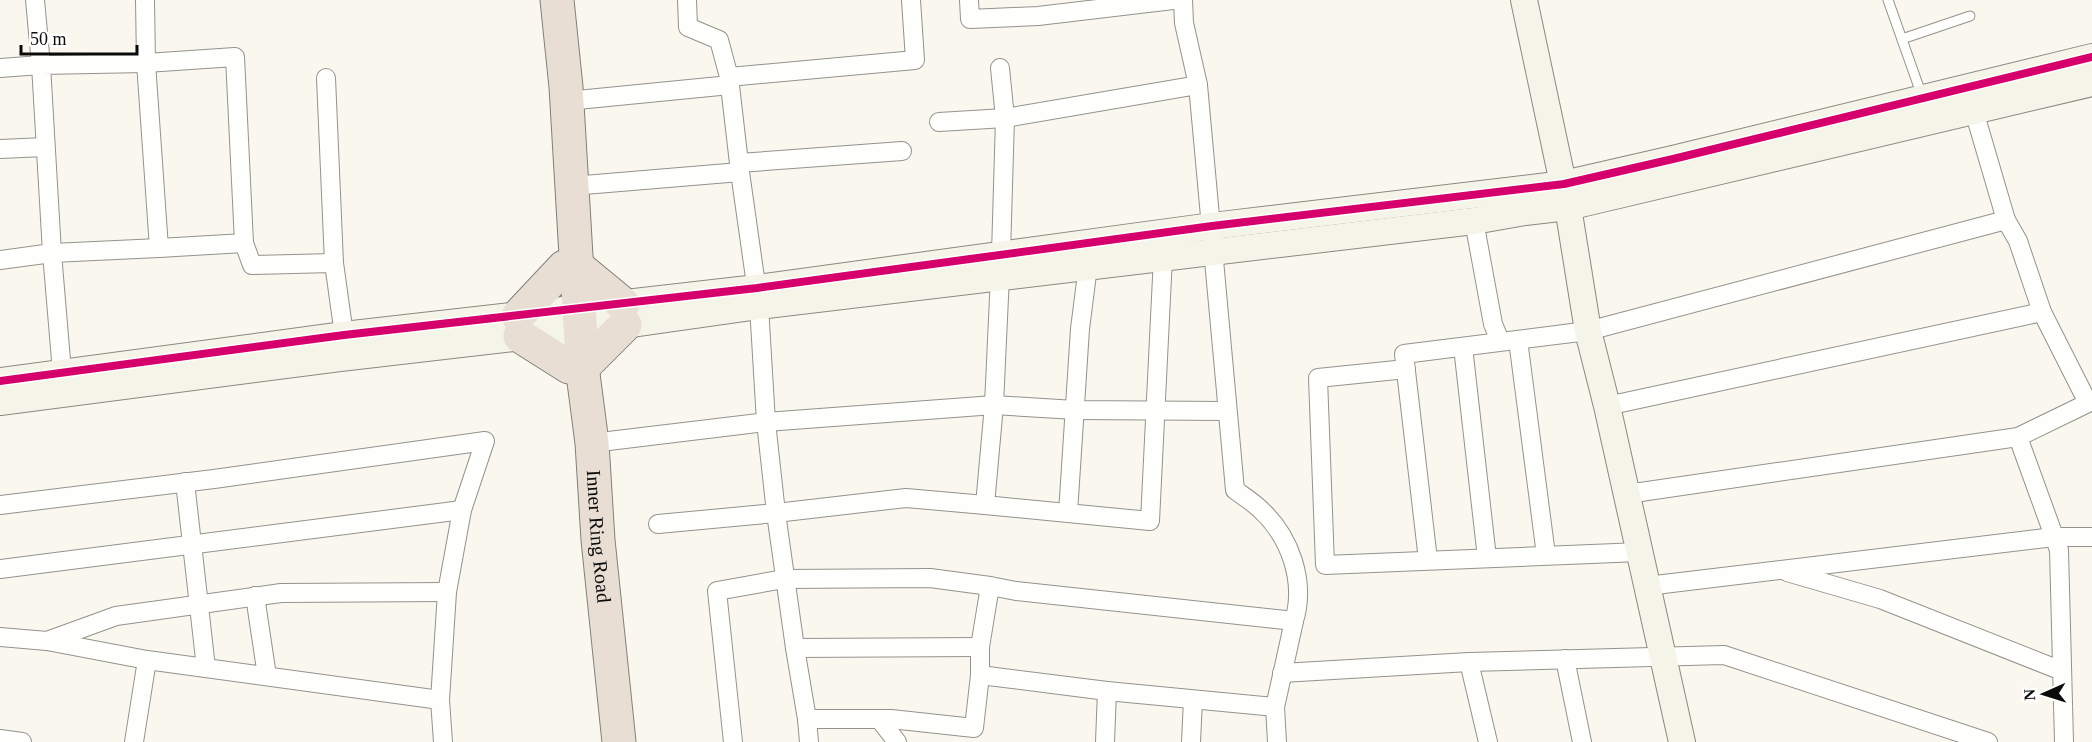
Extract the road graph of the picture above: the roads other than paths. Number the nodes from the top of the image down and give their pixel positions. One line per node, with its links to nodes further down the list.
1 (35, 0): 16 (street)
2 (145, 0): 15 (street)
3 (543, 0): 46 (highway, Inner Ring Road)
4 (557, 0): 23 (highway, Inner Ring Road)
5 (687, 0): 20 (street)
6 (911, 0): 20 (street)
7 (969, 0): 8 (street)
8 (1173, 0)
9 (1183, 0): 22 (street)
10 (1524, 0): 33 (street)
11 (1888, 0): 13 (lane)
12 (1970, 16): 13 (lane)
13 (1902, 39): 24 (lane)
14 (2092, 57): 24 (street)
15 (147, 63): 16 (street); 37 (street); 38 (street)
16 (41, 65): 17 (street); 28 (street)
17 (0, 68)
18 (1000, 68): 26 (street)
19 (326, 78): 43 (street)
20 (730, 81): 23 (street); 31 (street)
21 (2092, 83): 25 (street)
22 (1198, 85): 26 (street); 36 (street)
23 (567, 101): 32 (highway, Inner Ring Road)
24 (1925, 110): 25 (street); 33 (street)
25 (1974, 111): 34 (street)
26 (1005, 118): 27 (street); 44 (street)
27 (939, 123)
28 (45, 147): 29 (street); 40 (street)
29 (0, 149)
30 (902, 151): 31 (street)
31 (739, 168): 32 (street); 47 (street)
32 (572, 186): 46 (highway, Inner Ring Road)
33 (1566, 195): 35 (street); 36 (street); 52 (street)
34 (2006, 219): 48 (street); 52 (street)
35 (1473, 221): 39 (street); 55 (street)
36 (1212, 226): 39 (street); 44 (street)
37 (244, 243): 38 (street); 43 (street)
38 (159, 248): 40 (street)
39 (1214, 252): 41 (street); 67 (street)
40 (52, 253): 42 (street); 60 (street)
41 (1163, 257): 45 (street); 66 (street)
42 (0, 260)
43 (334, 263): 53 (street)
44 (1001, 266): 45 (street); 47 (street); 63 (street)
45 (1088, 266): 65 (street)
46 (570, 267): 49 (highway); 50 (highway, Inner Ring Road); 51 (highway)
47 (758, 297): 49 (street); 68 (street)
48 (2042, 312): 62 (street); 64 (street)
49 (624, 315): 50 (street); 57 (highway)
50 (572, 320): 51 (street); 57 (highway, Inner Ring Road)
51 (519, 326): 53 (street); 57 (highway); 60 (street)
52 (1588, 331): 54 (street); 64 (street)
53 (344, 335): 60 (street)
54 (1518, 340): 55 (street); 83 (street)
55 (1497, 342): 56 (street)
56 (1463, 346): 58 (street); 84 (street)
57 (576, 367): 70 (highway, Inner Ring Road); 119 (highway, Inner Ring Road)
58 (1406, 369): 85 (street); 85 (street)
59 (0, 381): 60 (street)
60 (63, 383): 61 (street)
61 (0, 402)
62 (2091, 404): 69 (street)
63 (993, 405): 65 (street); 68 (street); 74 (street)
64 (1607, 406): 72 (street)
65 (1075, 410): 66 (street); 77 (street)
66 (1155, 410): 67 (street); 77 (street)
67 (1226, 411): 94 (street)
68 (766, 422): 70 (street); 76 (street)
69 (2018, 437): 72 (street); 79 (street)
70 (592, 443): 120 (highway, Inner Ring Road)
71 (185, 482): 73 (street); 75 (street); 81 (street)
72 (1627, 494): 82 (street)
73 (0, 505)
74 (985, 505): 76 (street); 77 (street)
75 (462, 510): 81 (street); 91 (street)
76 (776, 513): 78 (street); 88 (street)
77 (1068, 513)
78 (658, 524)
79 (2054, 537): 80 (street); 87 (street); 104 (street)
80 (2092, 537)
81 (192, 545): 86 (street); 93 (street)
82 (1640, 552): 83 (street); 90 (street)
83 (1546, 555): 84 (street)
84 (1486, 558): 85 (street)
85 (1428, 560)
86 (0, 569)
87 (1779, 570): 90 (street); 104 (street)
88 (784, 579): 89 (street); 98 (street); 121 (street)
89 (990, 586): 94 (street); 97 (street)
90 (1647, 586): 99 (street)
91 (447, 592): 92 (street); 109 (street)
92 (255, 596): 93 (street); 107 (street)
93 (199, 604): 96 (street); 103 (street)
94 (1294, 621): 105 (street)
95 (0, 637): 96 (street)
96 (47, 641): 101 (street)
97 (980, 647): 98 (street); 106 (street)
98 (795, 648): 112 (street)
99 (1663, 656): 100 (street); 129 (street); 130 (street)
100 (1565, 659): 102 (street); 128 (street)
101 (147, 660): 103 (street); 117 (street)
102 (1469, 662): 105 (street); 127 (street)
103 (206, 668): 107 (street)
104 (2062, 671): 131 (street)
105 (1282, 673): 111 (street)
106 (980, 675): 108 (street); 114 (street)
107 (267, 676): 109 (street)
108 (1107, 691): 110 (street); 124 (street)
109 (440, 700): 118 (street)
110 (1193, 700): 111 (street); 125 (street)
111 (1275, 707): 126 (street)
112 (807, 719): 113 (street); 122 (street)
113 (880, 720): 114 (street); 123 (street)
114 (973, 735)
115 (0, 739): 116 (street)
116 (22, 742)
117 (134, 742)
118 (443, 742)
119 (598, 742)
120 (619, 742)
121 (733, 742)
122 (809, 742)
123 (897, 742)
124 (1105, 742)
125 (1191, 742)
126 (1277, 742)
127 (1488, 742)
128 (1582, 742)
129 (1682, 742)
130 (1988, 742)
131 (2064, 742)

